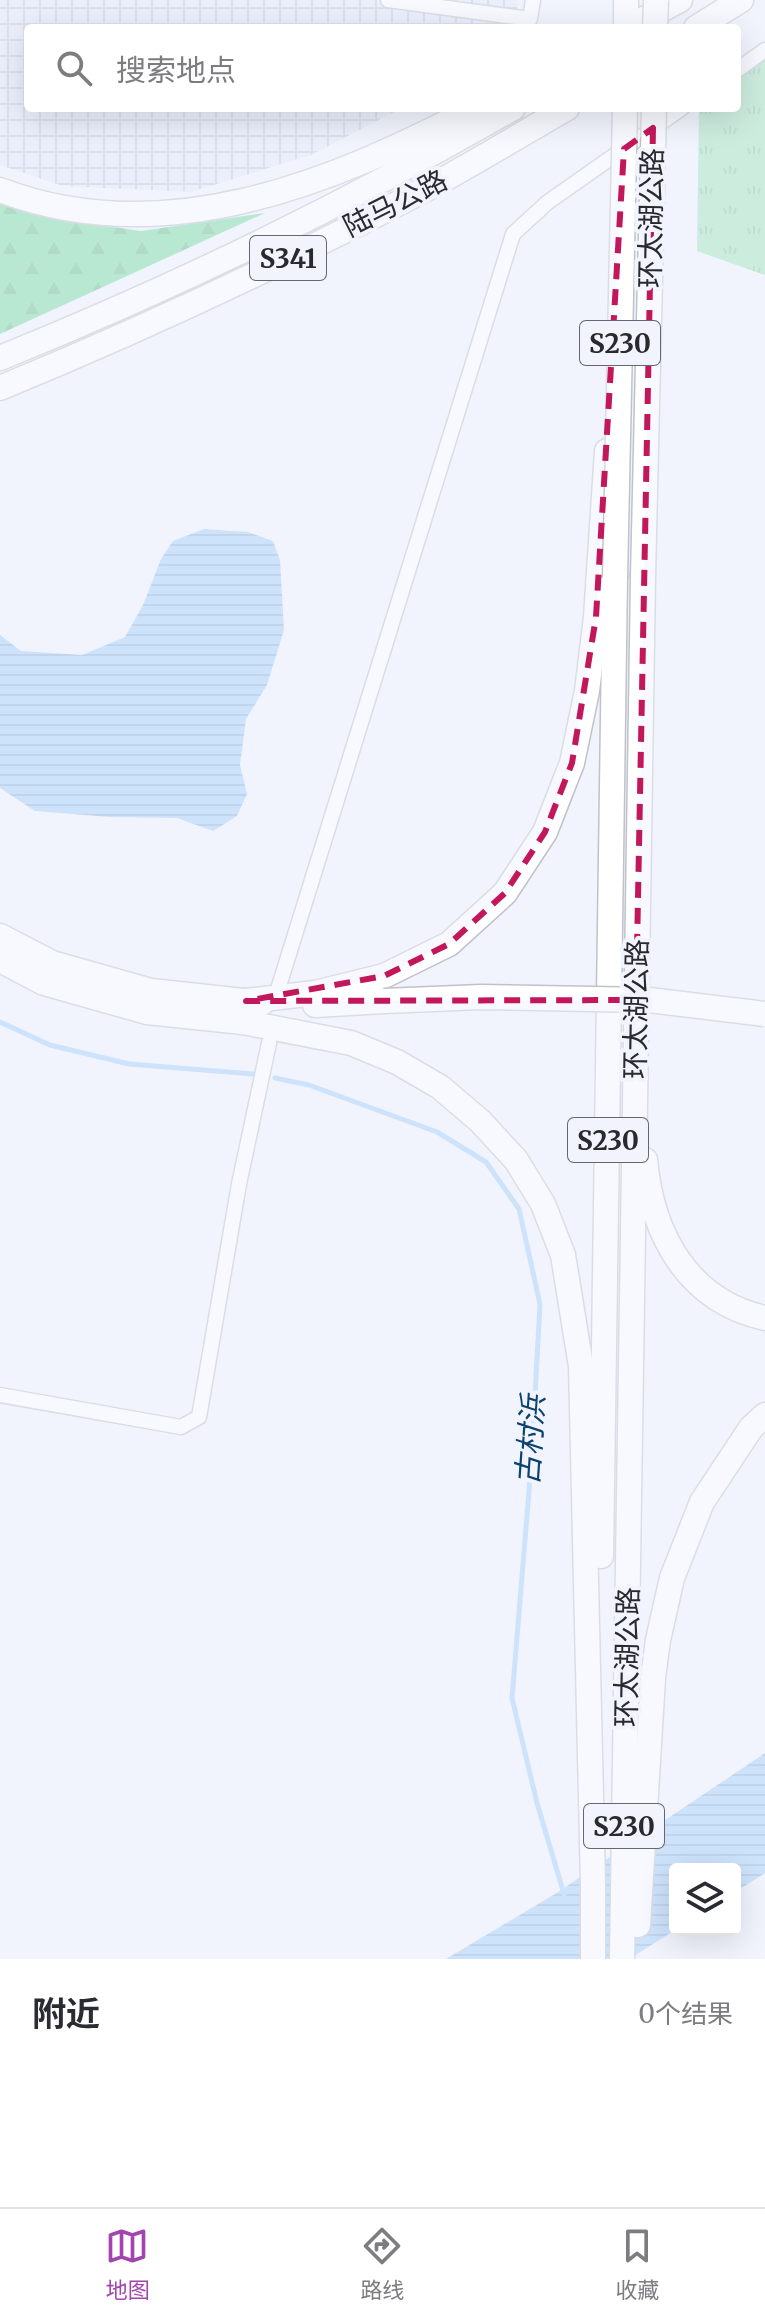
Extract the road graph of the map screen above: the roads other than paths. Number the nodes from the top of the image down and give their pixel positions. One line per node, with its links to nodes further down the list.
1 (388, 0): 2 (street)
2 (533, 0)
3 (626, 0): 8 (highway)
4 (656, 0): 11 (highway, bridge)
5 (680, 0): 9 (highway)
6 (690, 0): 10 (highway)
7 (741, 0): 12 (highway)
8 (626, 24)
9 (634, 24)
10 (651, 24)
11 (655, 24)
12 (702, 24)
13 (765, 50): 14 (street)
14 (741, 67)
15 (467, 112): 22 (highway)
16 (506, 112): 23 (highway, 陆马公路 / S341)
17 (560, 112): 21 (highway, 陆马公路 / S341)
18 (625, 112): 26 (highway, 环太湖公路 / S230, bridge)
19 (654, 112): 27 (highway, 环太湖公路 / S230, bridge)
20 (676, 112): 30 (street)
21 (476, 160): 24 (highway, 陆马公路 / S341); 25 (highway)
22 (0, 190)
23 (0, 358)
24 (0, 388)
25 (0, 403)
26 (607, 578): 32 (highway); 39 (highway, 环太湖公路 / S230)
27 (641, 700): 36 (highway); 41 (highway, 环太湖公路 / S230)
28 (0, 936): 32 (highway)
29 (0, 960): 32 (highway)
30 (279, 986)
31 (385, 1008): 32 (highway); 33 (highway, bridge); 34 (highway)
32 (244, 1012): 39 (highway)
33 (765, 1014)
34 (765, 1027)
35 (269, 1043): 37 (street)
36 (765, 1318)
37 (0, 1395)
38 (765, 1415): 42 (highway)
39 (593, 1704): 40 (highway, S230)
40 (593, 1959)
41 (622, 1959)
42 (636, 1959)

